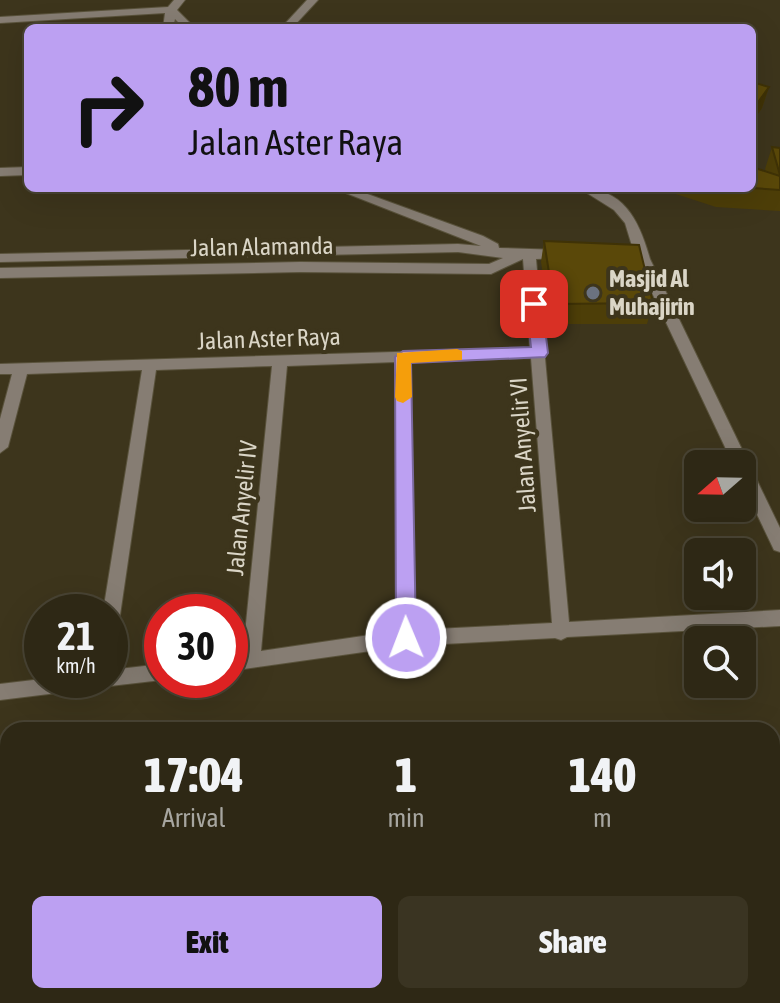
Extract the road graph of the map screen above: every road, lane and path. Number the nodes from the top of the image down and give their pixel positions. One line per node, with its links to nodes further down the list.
1 (180, 0): 3 (street)
2 (313, 0): 8 (street)
3 (171, 10): 5 (street); 6 (street); 7 (street)
4 (0, 20): 5 (street)
5 (72, 22)
6 (169, 24)
7 (186, 24)
8 (290, 24)
9 (24, 171): 10 (street)
10 (0, 172)
11 (350, 192): 13 (street)
12 (595, 192): 26 (street)
13 (497, 251): 14 (street); 16 (street, Jalan Alamanda); 17 (street)
14 (525, 255): 15 (street); 17 (street); 19 (street, Jalan Anyelir VI)
15 (580, 255)
16 (0, 258)
17 (502, 266): 18 (street, Jalan Alamanda)
18 (0, 273)
19 (539, 353): 20 (street, Jalan Aster Raya); 31 (street, Jalan Anyelir VI)
20 (403, 357): 21 (street, Jalan Aster Raya); 32 (street)
21 (280, 361): 22 (street, Jalan Aster Raya); 34 (street, Jalan Anyelir IV)
22 (150, 364): 23 (street, Jalan Aster Raya); 29 (street)
23 (21, 368): 24 (street, Jalan Aster Raya); 25 (street)
24 (0, 369)
25 (0, 447)
26 (734, 450)
27 (756, 496): 28 (street)
28 (780, 545)
29 (114, 594)
30 (780, 618): 31 (street)
31 (561, 632): 32 (street)
32 (406, 638): 34 (street)
33 (248, 661): 34 (street)
34 (251, 661)
35 (24, 689): 36 (street)
36 (0, 692)

